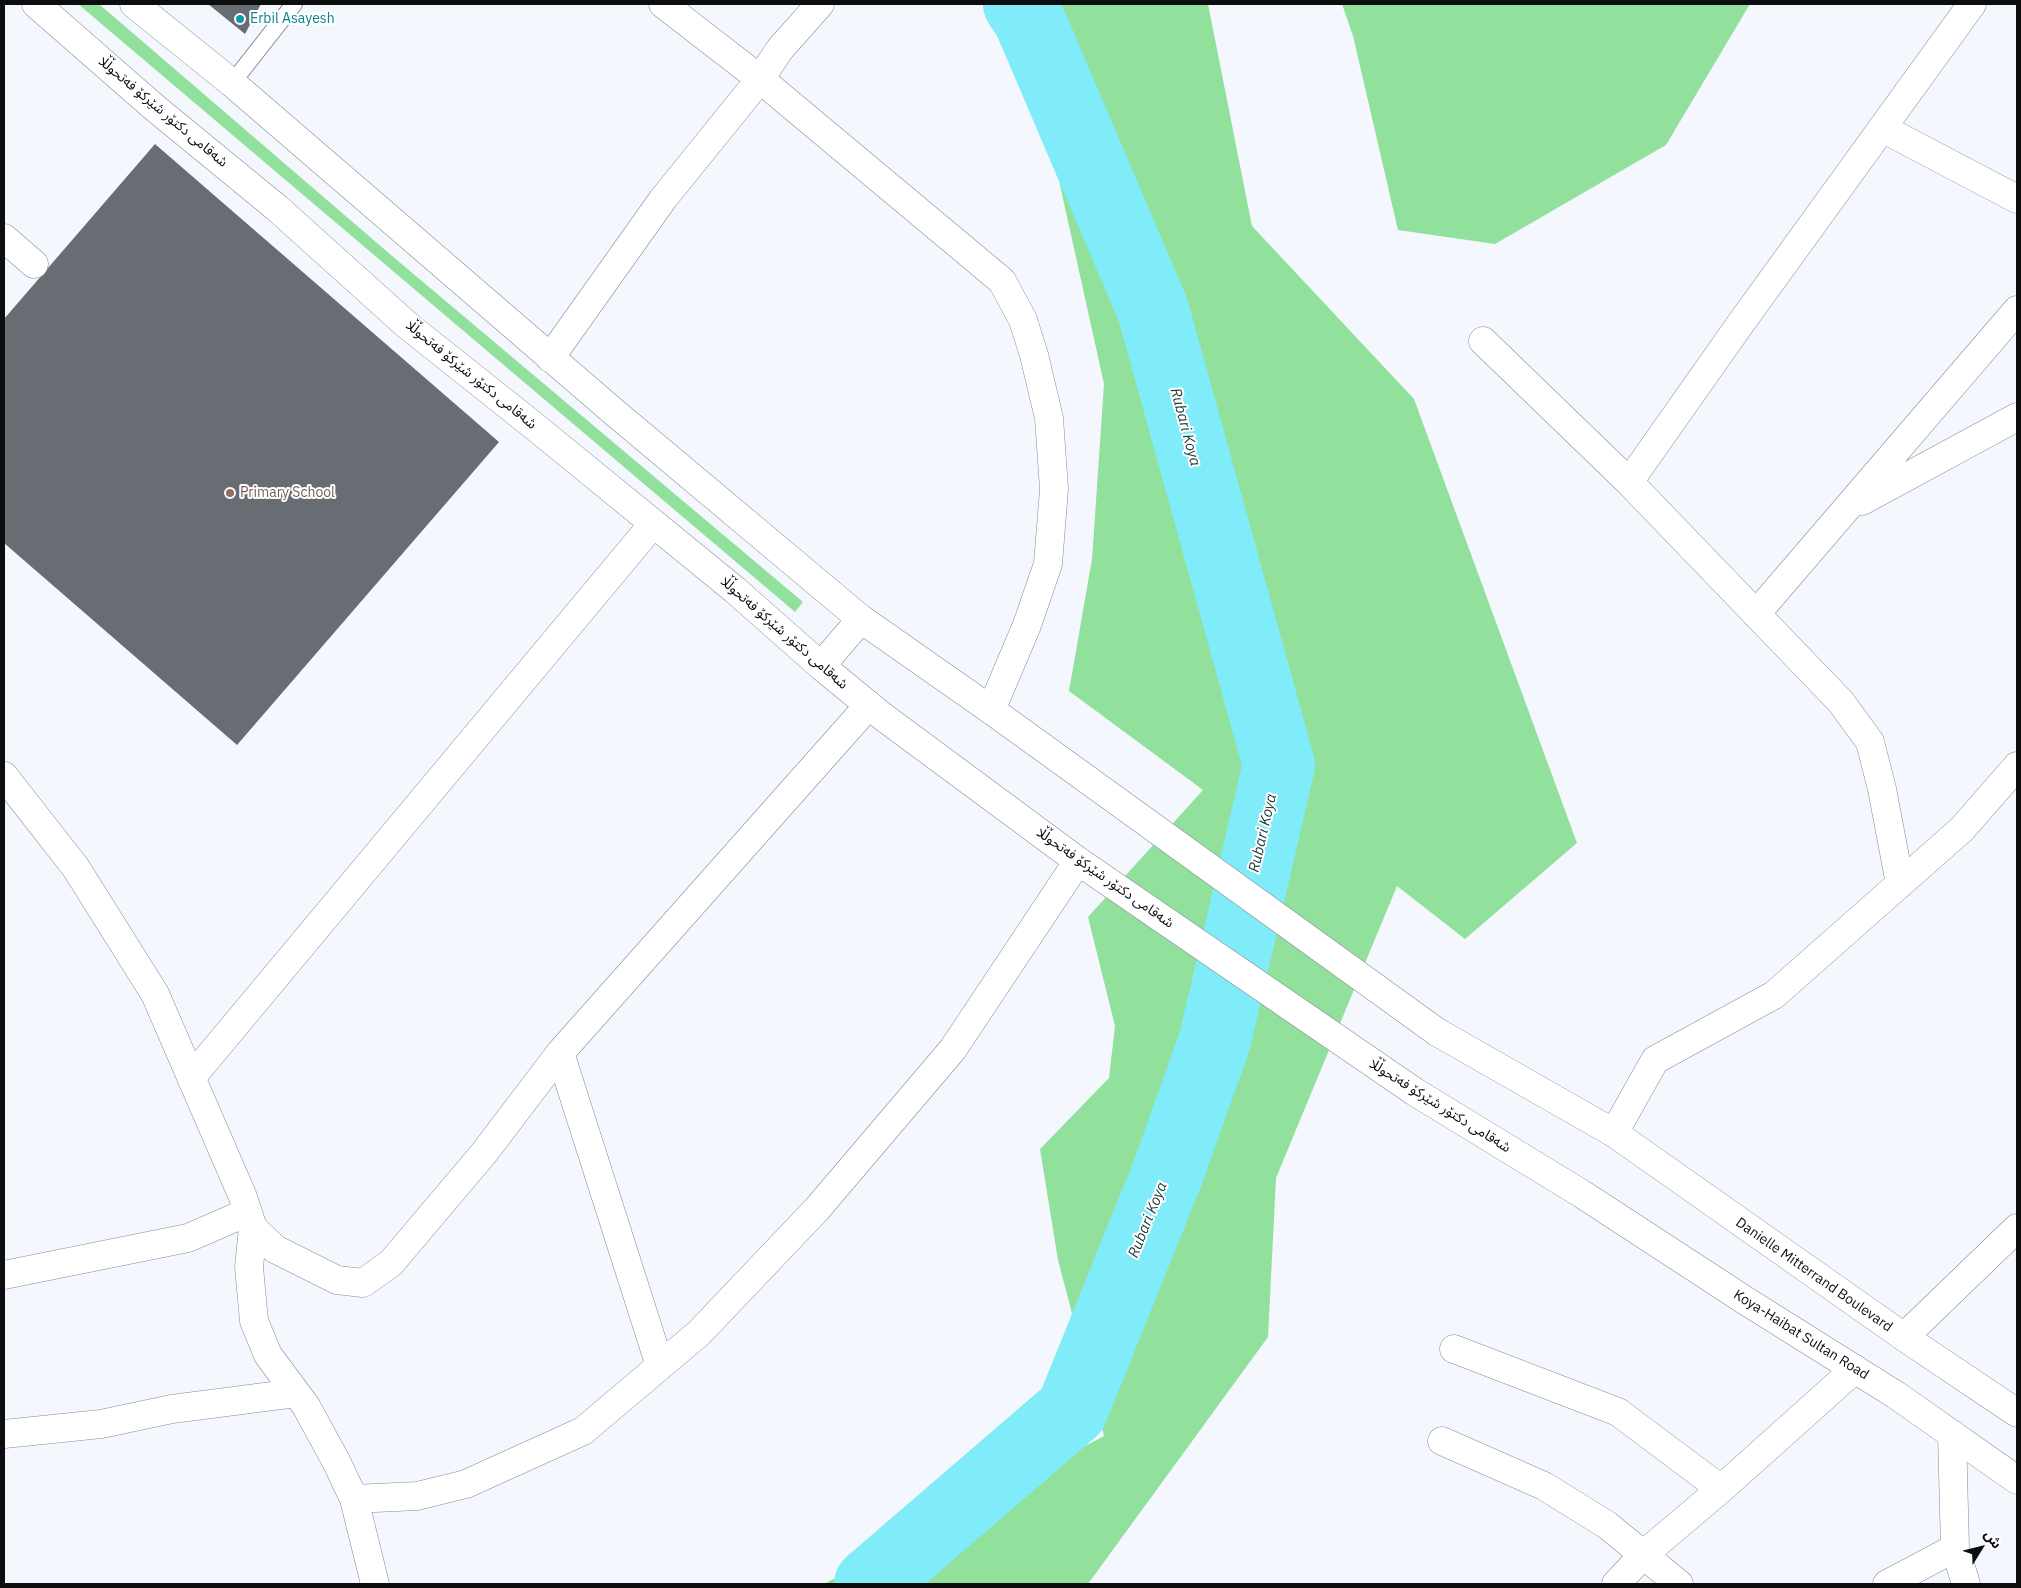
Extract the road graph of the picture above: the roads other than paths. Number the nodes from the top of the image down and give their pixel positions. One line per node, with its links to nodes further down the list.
1 (36, 4): 19 (street, شەقامی دکتۆر شێرکۆ فەتحوڵڵا)
2 (134, 4): 8 (street)
3 (294, 4): 8 (lane)
4 (663, 4): 7 (street)
5 (820, 4): 7 (street)
6 (1972, 4): 9 (street)
7 (760, 79): 15 (street); 24 (street)
8 (232, 83): 15 (street)
9 (1882, 128): 10 (street); 17 (street)
10 (2017, 199)
11 (4, 238): 12 (street)
12 (34, 264)
13 (2017, 310): 18 (street)
14 (1483, 341): 17 (street)
15 (550, 358): 21 (street)
16 (2017, 418): 18 (street)
17 (1629, 482): 20 (street)
18 (1847, 508): 20 (street)
19 (653, 524): 22 (street, شەقامی دکتۆر شێرکۆ فەتحوڵڵا); 30 (street)
20 (1756, 614): 28 (street)
21 (861, 620): 22 (street); 24 (street)
22 (821, 666): 23 (street, شەقامی دکتۆر شێرکۆ فەتحوڵڵا)
23 (869, 705): 27 (street, شەقامی دکتۆر شێرکۆ فەتحوڵڵا); 29 (street)
24 (991, 710): 31 (street)
25 (2017, 766): 28 (street)
26 (4, 776): 30 (street)
27 (1086, 867): 32 (street, شەقامی دکتۆر شێرکۆ فەتحوڵڵا); 38 (street)
28 (1900, 884): 31 (street)
29 (560, 1053): 33 (street); 38 (street)
30 (191, 1078): 33 (street)
31 (1614, 1133): 36 (street, Danielle Mitterrand Boulevard)
32 (1582, 1194): 39 (street, Koya-Haibat Sultan Road)
33 (250, 1220): 35 (street); 40 (street)
34 (2017, 1228): 36 (street)
35 (4, 1275)
36 (1904, 1338): 41 (street, Danielle Mitterrand Boulevard)
37 (1454, 1349): 46 (street)
38 (660, 1366): 47 (street)
39 (1855, 1369): 43 (street, Koya-Haibat Sultan Road); 46 (street)
40 (296, 1393): 42 (street); 47 (street)
41 (2017, 1413)
42 (4, 1434)
43 (1952, 1434): 45 (street, Koya-Haibat Sultan Road); 48 (street)
44 (1442, 1441): 49 (street)
45 (2017, 1480)
46 (1721, 1489): 49 (street)
47 (354, 1499): 50 (street)
48 (1955, 1548): 53 (street); 54 (street)
49 (1644, 1556): 51 (street); 52 (street)
50 (375, 1584)
51 (1616, 1584)
52 (1679, 1584)
53 (1887, 1584)
54 (1966, 1584)

